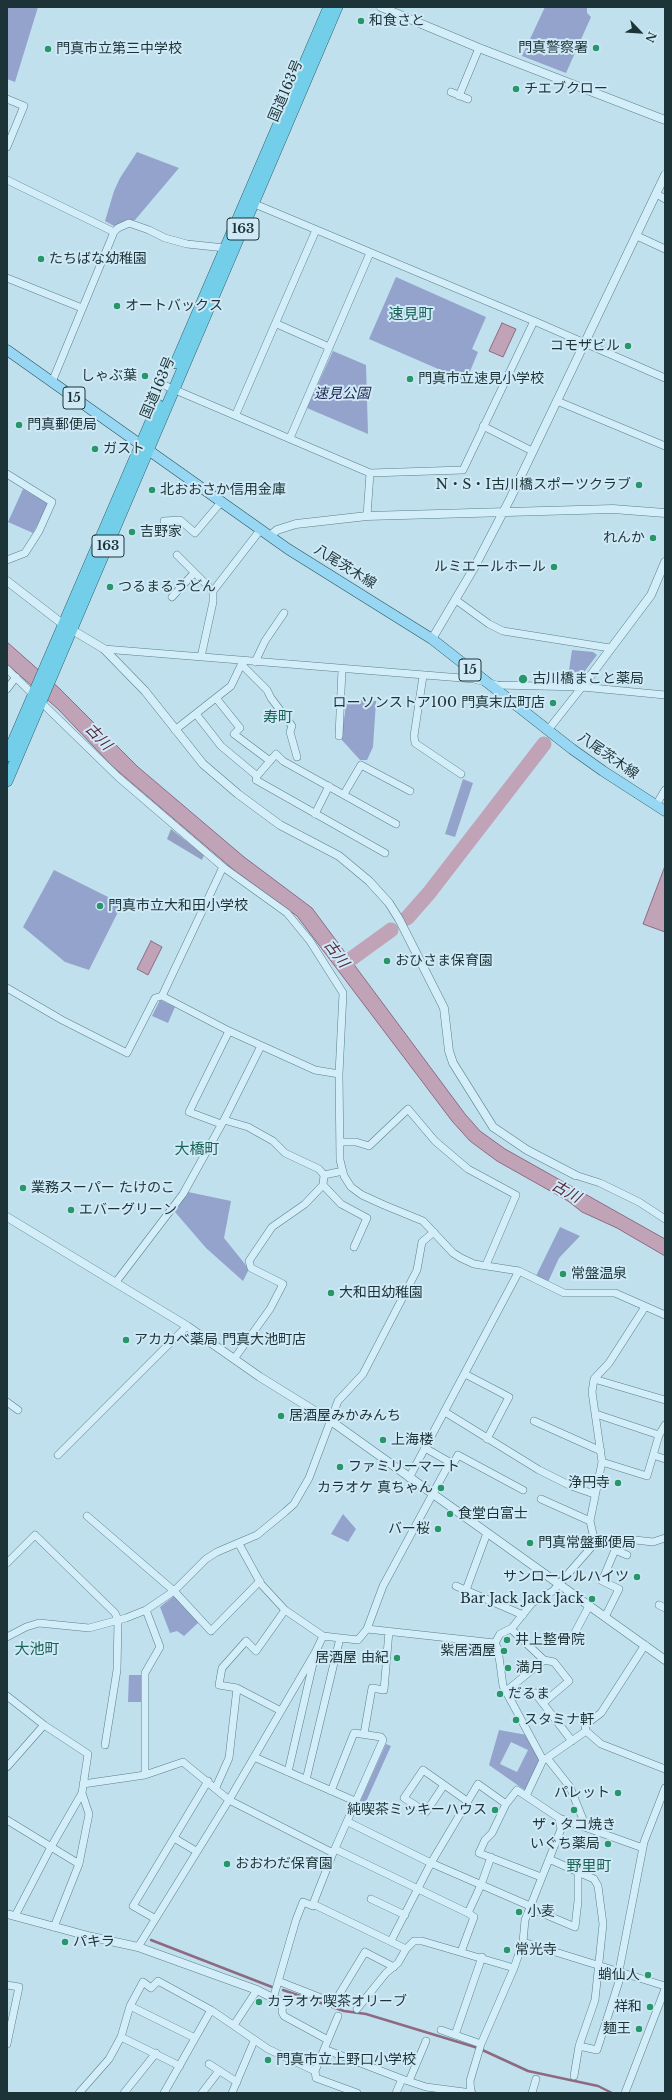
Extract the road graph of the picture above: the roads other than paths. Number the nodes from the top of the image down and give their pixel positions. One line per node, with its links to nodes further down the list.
1 (329, 7): 15 (highway, 国道163号 / 163)
2 (337, 7): 15 (highway, 国道163号 / 163)
3 (381, 7): 4 (street)
4 (479, 48): 6 (street); 9 (street)
5 (451, 92): 6 (street)
6 (459, 96): 8 (street)
7 (7, 99): 10 (street)
8 (468, 99)
9 (665, 120)
10 (7, 147)
11 (665, 175): 13 (street)
12 (7, 180): 17 (street)
13 (657, 194): 14 (street); 18 (street)
14 (665, 199)
15 (250, 202): 16 (street); 19 (highway, 国道163号 / 163); 31 (highway, 国道163号 / 163)
16 (316, 230): 21 (street); 25 (street)
17 (114, 232): 19 (street); 23 (street)
18 (637, 236): 20 (street); 26 (street)
19 (226, 248): 31 (highway, 国道163号 / 163)
20 (665, 249)
21 (370, 253): 24 (street); 27 (street)
22 (7, 278): 23 (street)
23 (82, 308): 30 (street)
24 (534, 320): 26 (street); 34 (street)
25 (276, 324): 27 (street); 33 (street)
26 (585, 342): 29 (street); 32 (street)
27 (329, 348): 35 (street)
28 (7, 350): 30 (main road, 八尾茨木線 / 15)
29 (665, 378)
30 (52, 382): 37 (main road, 八尾茨木線 / 15)
31 (170, 387): 33 (street); 37 (highway, 国道163号 / 163)
32 (557, 401): 36 (street); 38 (street)
33 (236, 414): 35 (street)
34 (483, 426): 38 (street); 39 (street)
35 (290, 438): 39 (street)
36 (665, 446)
37 (144, 449): 41 (main road, 八尾茨木線 / 15); 57 (highway, 国道163号 / 163)
38 (532, 451): 42 (street)
39 (370, 473): 44 (street)
40 (7, 474): 49 (street)
41 (222, 501): 45 (street); 46 (main road, 八尾茨木線 / 15)
42 (502, 513): 43 (street); 44 (street); 55 (street)
43 (665, 513)
44 (367, 516): 47 (street)
45 (164, 521)
46 (261, 529): 47 (main road, 八尾茨木線 / 15); 53 (street)
47 (270, 536): 58 (main road, 八尾茨木線 / 15)
48 (177, 555): 51 (street)
49 (7, 560)
50 (665, 562): 59 (street)
51 (194, 573): 53 (street); 54 (street)
52 (7, 581): 57 (street)
53 (213, 592): 61 (street)
54 (172, 597)
55 (456, 600): 58 (street); 59 (street)
56 (284, 613): 62 (street)
57 (66, 633): 60 (street); 71 (highway, 国道163号 / 163)
58 (432, 639): 68 (main road, 八尾茨木線 / 15)
59 (610, 648): 69 (street)
60 (104, 649): 61 (street); 75 (street)
61 (201, 657): 63 (street)
62 (254, 662): 63 (street); 65 (street)
63 (243, 663): 73 (street); 79 (street)
64 (7, 669): 67 (street)
65 (342, 669): 66 (street); 77 (street)
66 (423, 676): 68 (street); 81 (street)
67 (16, 677): 70 (street); 71 (street)
68 (485, 682): 69 (street); 76 (main road, 八尾茨木線 / 15)
69 (582, 687): 72 (street); 76 (street)
70 (7, 689)
71 (38, 696): 78 (highway, 国道163号 / 163); 83 (highway, 国道163号 / 163); 93 (street)
72 (665, 696)
73 (216, 698): 74 (street); 80 (street)
74 (196, 714): 75 (street); 82 (street)
75 (175, 730): 103 (street)
76 (548, 730): 88 (main road, 八尾茨木線 / 15)
77 (339, 736)
78 (7, 756)
79 (297, 757)
80 (270, 761): 82 (street); 84 (street)
81 (461, 774)
82 (257, 776): 90 (street)
83 (7, 781)
84 (329, 786): 87 (street); 90 (street)
85 (665, 790): 88 (street)
86 (410, 791): 87 (street)
87 (344, 794): 91 (street)
88 (656, 805): 89 (main road, 八尾茨木線 / 15)
89 (665, 811)
90 (315, 814): 92 (street)
91 (396, 824)
92 (385, 853)
93 (223, 867): 95 (street); 98 (street)
94 (7, 988): 95 (street)
95 (162, 996): 96 (street)
96 (230, 1031): 97 (street); 99 (street)
97 (261, 1046): 98 (street); 99 (street)
98 (339, 1074): 100 (street)
99 (223, 1122): 102 (street); 111 (street)
100 (340, 1142): 101 (street); 109 (street)
101 (343, 1172): 102 (street); 107 (street)
102 (324, 1175): 104 (street)
103 (575, 1175): 106 (street)
104 (323, 1185): 108 (street); 115 (street)
105 (7, 1217): 111 (street)
106 (665, 1219)
107 (434, 1232): 109 (street); 123 (street)
108 (354, 1247)
109 (486, 1265): 110 (street)
110 (519, 1271): 112 (street); 116 (street)
111 (116, 1282): 114 (street)
112 (645, 1307): 113 (street); 117 (street)
113 (665, 1314)
114 (187, 1326): 115 (street); 131 (street)
115 (234, 1359): 123 (street)
116 (466, 1374): 121 (street); 127 (street)
117 (594, 1379): 118 (street); 122 (street)
118 (665, 1400)
119 (7, 1402): 120 (street)
120 (18, 1410)
121 (445, 1412): 127 (street); 128 (street)
122 (596, 1414): 126 (street); 129 (street)
123 (331, 1421): 135 (street); 145 (street)
124 (534, 1422): 129 (street)
125 (665, 1425): 126 (street)
126 (659, 1435): 130 (street)
127 (487, 1438): 138 (street)
128 (425, 1448): 133 (street); 135 (street)
129 (601, 1452): 134 (street)
130 (653, 1455): 132 (street); 134 (street)
131 (58, 1456)
132 (665, 1459)
133 (450, 1462): 136 (street); 137 (street)
134 (602, 1462): 138 (street)
135 (409, 1478): 137 (street)
136 (523, 1490)
137 (432, 1494): 142 (street); 159 (street)
138 (594, 1494): 141 (street)
139 (541, 1499): 141 (street)
140 (87, 1516): 152 (street)
141 (590, 1521): 144 (street)
142 (487, 1533): 149 (street); 151 (street)
143 (665, 1538): 144 (street)
144 (595, 1543): 149 (street)
145 (239, 1544): 148 (street); 152 (street)
146 (627, 1555): 157 (street)
147 (7, 1563): 158 (street)
148 (260, 1581): 152 (street); 155 (street)
149 (558, 1584): 153 (street); 156 (street)
150 (456, 1586): 151 (street)
151 (466, 1590): 156 (street)
152 (174, 1591): 154 (street)
153 (589, 1606): 157 (street); 165 (street)
154 (146, 1610): 158 (street); 187 (street)
155 (285, 1610): 162 (street); 171 (street)
156 (523, 1615): 160 (street)
157 (605, 1617): 167 (street)
158 (118, 1620): 163 (street); 181 (street)
159 (367, 1629): 161 (street); 164 (street)
160 (510, 1629): 166 (street); 169 (street)
161 (390, 1631): 166 (street); 179 (street)
162 (323, 1636): 164 (street); 168 (street)
163 (7, 1637)
164 (340, 1638): 188 (street)
165 (570, 1642)
166 (495, 1643): 172 (street)
167 (645, 1645): 170 (street); 178 (street)
168 (316, 1651): 176 (street); 186 (street)
169 (544, 1660): 172 (street); 175 (street)
170 (665, 1660)
171 (237, 1688): 176 (street); 192 (street)
172 (505, 1692): 183 (street)
173 (535, 1693): 175 (street)
174 (7, 1696): 177 (street)
175 (543, 1703): 180 (street)
176 (281, 1711): 182 (street)
177 (44, 1725): 184 (street); 190 (street)
178 (586, 1731): 180 (street); 185 (street)
179 (364, 1734): 194 (street); 199 (street)
180 (572, 1741): 183 (street)
181 (105, 1746)
182 (254, 1757): 186 (street); 197 (street)
183 (545, 1759): 196 (street); 204 (street)
184 (7, 1767)
185 (665, 1769)
186 (288, 1772): 188 (street)
187 (145, 1775): 189 (street); 190 (street)
188 (306, 1780): 194 (street)
189 (208, 1781): 192 (street); 205 (street)
190 (83, 1784): 195 (street)
191 (444, 1785): 191 (street); 198 (street)
192 (216, 1787): 197 (street)
193 (665, 1788): 207 (street)
194 (330, 1791): 199 (street)
195 (82, 1793): 206 (street); 213 (street)
196 (526, 1796): 200 (street); 201 (street)
197 (229, 1800): 208 (street); 209 (street)
198 (467, 1801): 200 (street); 212 (street)
199 (357, 1802): 203 (street)
200 (506, 1804): 210 (street)
201 (559, 1818): 204 (street); 211 (street)
202 (7, 1820): 206 (street)
203 (348, 1822): 209 (street); 212 (street)
204 (586, 1828): 207 (street)
205 (174, 1838): 208 (street); 224 (street)
206 (51, 1847): 213 (street); 222 (street)
207 (643, 1848): 235 (street)
208 (196, 1851): 224 (street)
209 (334, 1851): 217 (street); 219 (street)
210 (491, 1856): 215 (street); 216 (street)
211 (549, 1859): 214 (street); 215 (street)
212 (431, 1863): 216 (street); 217 (street)
213 (79, 1864): 225 (street)
214 (578, 1872): 220 (street); 232 (street)
215 (541, 1878): 220 (street)
216 (481, 1885): 220 (street); 221 (street)
217 (419, 1889): 221 (street); 223 (street)
218 (371, 1899): 223 (street)
219 (313, 1904): 226 (street); 236 (street)
220 (530, 1907): 227 (street)
221 (468, 1913): 230 (street)
222 (11, 1915): 225 (street)
223 (405, 1915): 226 (street)
224 (154, 1918): 228 (street)
225 (54, 1926): 228 (street)
226 (391, 1941): 229 (street)
227 (523, 1942): 232 (street); 234 (street)
228 (138, 1947): 240 (street)
229 (406, 1949): 230 (street); 233 (street)
230 (461, 1952): 231 (street)
231 (482, 1958): 234 (street); 249 (street)
232 (598, 1964): 235 (street); 256 (street)
233 (394, 1967): 236 (street); 244 (street)
234 (514, 1968): 257 (street)
235 (621, 1971): 238 (street); 256 (street)
236 (278, 1981): 241 (street)
237 (7, 1985): 255 (street)
238 (665, 1986)
239 (665, 1989): 277 (street)
240 (257, 1990): 241 (street); 247 (street)
241 (273, 1999): 242 (street)
242 (282, 2003): 252 (street)
243 (130, 2006): 245 (street); 250 (street); 251 (street)
244 (357, 2009)
245 (211, 2010): 247 (street); 251 (street)
246 (338, 2016): 252 (street)
247 (234, 2025): 253 (street)
248 (441, 2030): 249 (street)
249 (455, 2035): 257 (street)
250 (121, 2037): 259 (street); 268 (street)
251 (195, 2038): 261 (street)
252 (328, 2040): 258 (street)
253 (254, 2041): 262 (street); 267 (street)
254 (426, 2041): 266 (street)
255 (7, 2044)
256 (579, 2046): 264 (street)
257 (480, 2047): 275 (street)
258 (324, 2049): 262 (street); 266 (street)
259 (156, 2053): 261 (street); 269 (street)
260 (209, 2064): 263 (street)
261 (180, 2066): 270 (street)
262 (315, 2070): 273 (street)
263 (219, 2071): 267 (street); 271 (street)
264 (574, 2076)
265 (536, 2079): 276 (street)
266 (405, 2080): 274 (street); 275 (street)
267 (237, 2082): 272 (street)
268 (79, 2093)
269 (124, 2093)
270 (164, 2093)
271 (202, 2093)
272 (232, 2093)
273 (357, 2093)
274 (396, 2093)
275 (471, 2093)
276 (532, 2093)
277 (625, 2093)

